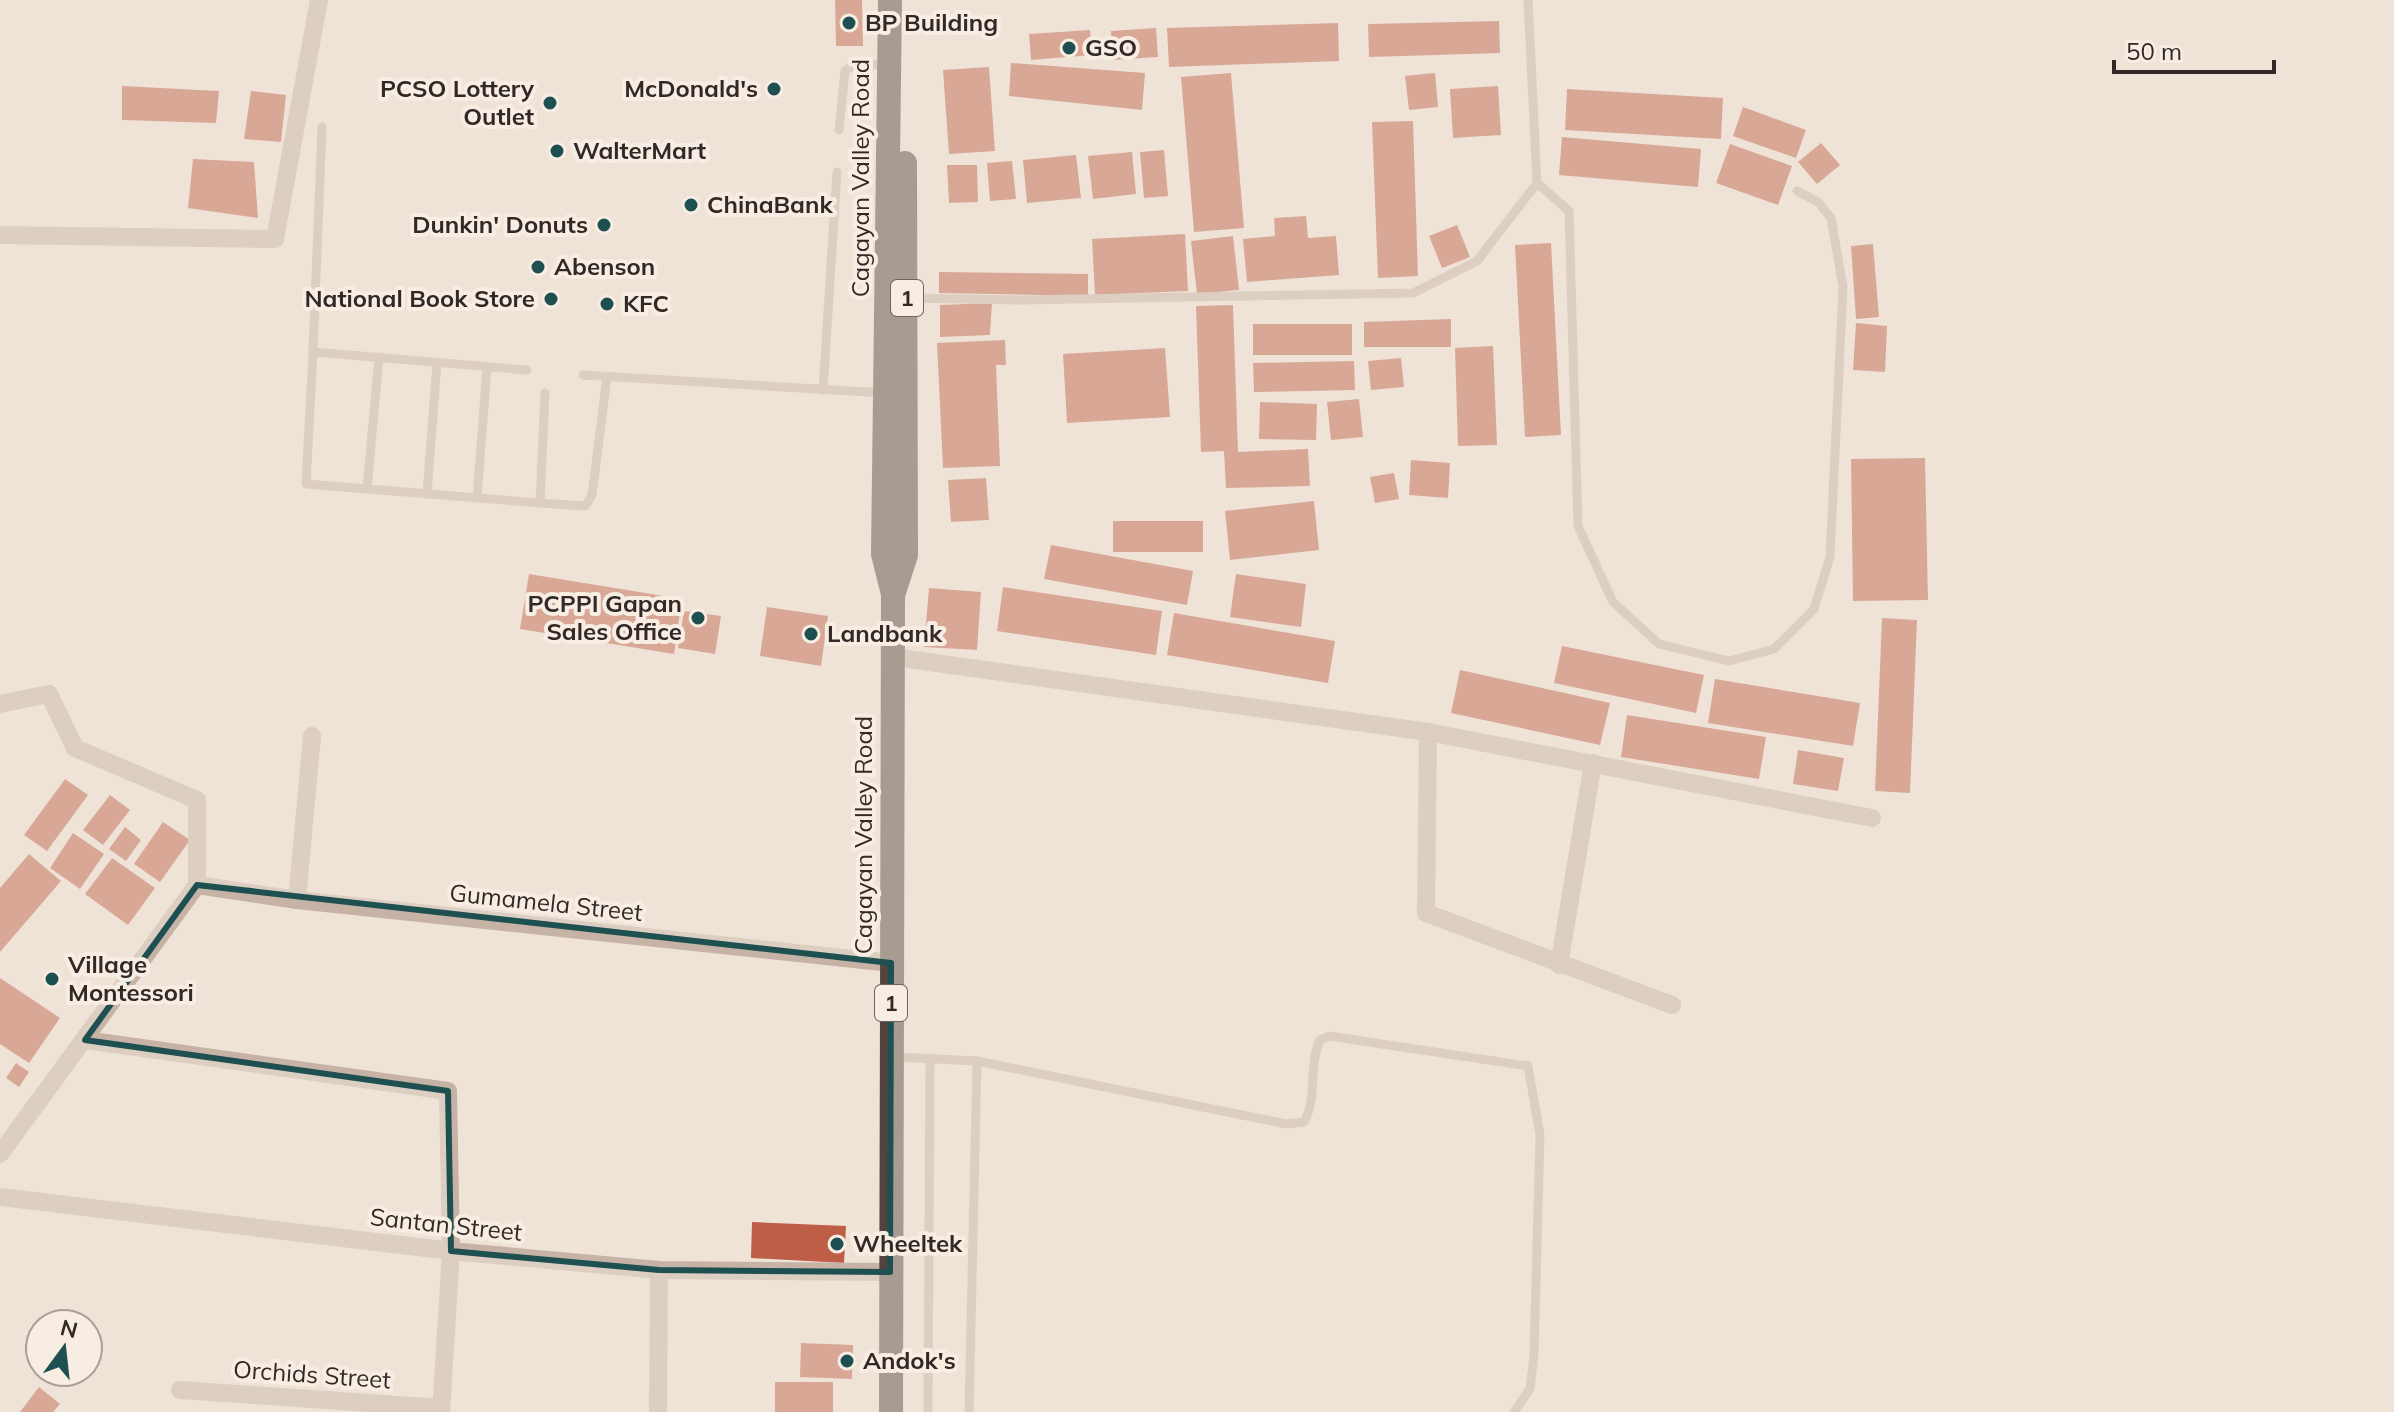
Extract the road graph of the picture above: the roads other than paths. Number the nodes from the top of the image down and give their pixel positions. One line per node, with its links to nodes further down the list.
1 (319, 0): 11 (street)
2 (890, 0): 5 (highway, Cagayan Valley Road / 1)
3 (905, 0): 12 (highway, Cagayan Valley Road / 1)
4 (1528, 0): 9 (lane)
5 (890, 64): 7 (lane); 22 (highway, Cagayan Valley Road / 1)
6 (322, 127): 13 (lane)
7 (839, 130)
8 (837, 172): 20 (lane)
9 (1537, 183): 10 (lane); 12 (lane)
10 (1797, 191)
11 (0, 235)
12 (907, 298): 22 (highway, Cagayan Valley Road / 1)
13 (313, 352): 14 (lane); 23 (lane)
14 (379, 357): 15 (lane); 23 (lane)
15 (437, 363): 16 (lane); 24 (lane)
16 (487, 367): 17 (lane); 25 (lane)
17 (527, 370)
18 (583, 375): 19 (lane)
19 (607, 377): 20 (lane); 26 (lane)
20 (823, 390): 22 (lane)
21 (545, 393): 26 (lane)
22 (896, 393): 27 (highway, Cagayan Valley Road / 1)
23 (367, 489): 24 (lane)
24 (427, 494): 25 (lane)
25 (477, 498): 26 (lane)
26 (540, 503)
27 (893, 657): 29 (street); 35 (highway, Cagayan Valley Road / 1)
28 (0, 704): 33 (street)
29 (1428, 732): 31 (street); 36 (street)
30 (312, 736): 34 (street)
31 (1593, 763): 32 (street); 36 (street)
32 (1872, 818)
33 (197, 885): 34 (street, Gumamela Street); 38 (street)
34 (297, 900): 35 (street, Gumamela Street)
35 (891, 963): 39 (highway, Cagayan Valley Road / 1)
36 (1559, 965): 37 (street)
37 (1672, 1005)
38 (85, 1040): 42 (street); 44 (street)
39 (890, 1057): 40 (lane); 46 (highway, Cagayan Valley Road / 1)
40 (930, 1059): 41 (lane); 52 (lane)
41 (977, 1061): 49 (lane); 53 (lane)
42 (0, 1154)
43 (0, 1197): 44 (street, Santan Street)
44 (451, 1251): 45 (street, Santan Street); 48 (street)
45 (659, 1270): 46 (street, Santan Street); 50 (street)
46 (890, 1272): 51 (highway, Cagayan Valley Road / 1)
47 (180, 1390): 48 (street, Orchids Street)
48 (441, 1410)
49 (1518, 1410)
50 (658, 1412)
51 (891, 1412)
52 (928, 1412)
53 (969, 1412)

